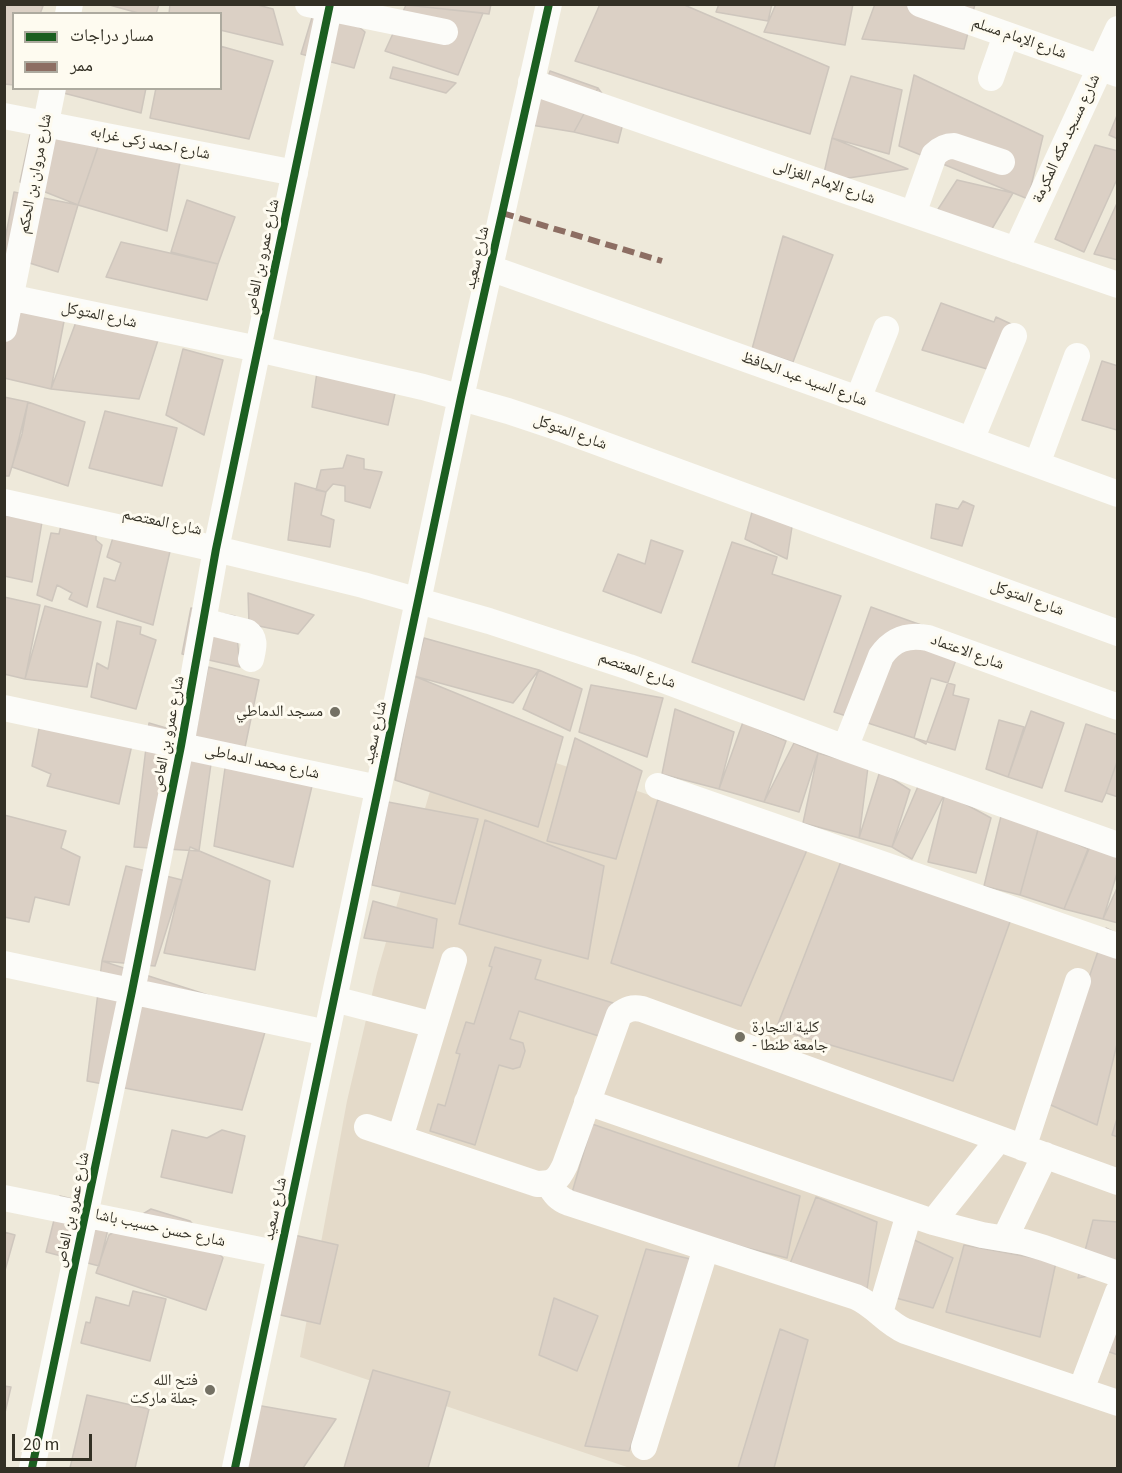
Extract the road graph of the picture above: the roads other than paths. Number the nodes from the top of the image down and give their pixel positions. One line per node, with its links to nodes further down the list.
1 (549, 4): 9 (street, شارع سعيد)
2 (920, 4): 6 (street, شارع الإمام مسلم)
3 (322, 6): 5 (street); 14 (street, شارع عمرو بن العاص)
4 (1118, 29): 7 (street, شارع مسجد مكه المكرمة)
5 (445, 32)
6 (1006, 35): 7 (street, شارع الإمام مسلم); 8 (street)
7 (1109, 71): 16 (street, شارع مسجد مكه المكرمة)
8 (991, 78)
9 (531, 82): 15 (street, شارع الإمام الغزالى); 17 (street, شارع سعيد)
10 (53, 90): 12 (street, شارع مروان بن الحكم)
11 (4, 116): 12 (street, شارع احمد زكى غرابه)
12 (46, 124): 14 (street, شارع احمد زكى غرابه); 19 (street, شارع مروان بن الحكم)
13 (1002, 162): 15 (street)
14 (295, 173): 23 (street, شارع عمرو بن العاص)
15 (913, 214): 16 (street, شارع الإمام الغزالى)
16 (1016, 250): 18 (street, شارع الإمام الغزالى)
17 (490, 268): 25 (street, شارع سعيد); 26 (street, شارع السيد عبد الحافظ)
18 (1118, 285)
19 (8, 296): 20 (street, شارع مروان بن الحكم); 23 (street, شارع المتوكل)
20 (4, 329)
21 (886, 329): 26 (street)
22 (1014, 336): 27 (street)
23 (258, 350): 25 (street, شارع المتوكل); 31 (street, شارع عمرو بن العاص)
24 (1077, 356): 28 (street)
25 (461, 397): 32 (street, شارع سعيد); 34 (street, شارع المتوكل)
26 (858, 399): 27 (street, شارع السيد عبد الحافظ)
27 (971, 440): 28 (street, شارع السيد عبد الحافظ)
28 (1037, 464): 29 (street, شارع السيد عبد الحافظ)
29 (1118, 494)
30 (4, 502): 31 (street, شارع المعتصم)
31 (216, 549): 32 (street, شارع المعتصم); 33 (street, شارع عمرو بن العاص)
32 (418, 601): 39 (street, شارع المعتصم); 41 (street, شارع سعيد)
33 (204, 621): 35 (street); 38 (street, شارع عمرو بن العاص)
34 (1118, 633)
35 (251, 659)
36 (1118, 707): 39 (street, شارع الاعتماد)
37 (4, 708): 38 (street, شارع محمد الدماطى)
38 (181, 746): 41 (street, شارع محمد الدماطى); 47 (street, شارع عمرو بن العاص)
39 (845, 748): 42 (street, شارع المعتصم)
40 (658, 786): 43 (street)
41 (378, 789): 48 (street, شارع سعيد)
42 (1118, 845)
43 (1118, 946)
44 (454, 960): 49 (street)
45 (4, 964): 47 (street)
46 (1078, 981): 54 (street)
47 (132, 991): 50 (street); 58 (street, شارع عمرو بن العاص)
48 (334, 999): 49 (street); 50 (street, شارع سعيد)
49 (434, 1025): 53 (street)
50 (327, 1033): 62 (street, شارع سعيد)
51 (587, 1102): 54 (street); 56 (street); 59 (street)
52 (367, 1127): 53 (street)
53 (400, 1138): 56 (street)
54 (1022, 1148): 55 (street); 59 (street); 60 (street)
55 (1118, 1182)
56 (549, 1184): 61 (street)
57 (4, 1198): 58 (street, شارع حسن حسيب باشا)
58 (86, 1214): 62 (street, شارع حسن حسيب باشا); 69 (street, شارع عمرو بن العاص)
59 (921, 1218): 60 (street); 65 (street)
60 (1005, 1238): 63 (street)
61 (706, 1248): 65 (street); 68 (street)
62 (280, 1254): 70 (street, شارع سعيد)
63 (1118, 1274)
64 (1118, 1292): 66 (street)
65 (880, 1313): 66 (street)
66 (1081, 1390): 67 (street)
67 (1118, 1403)
68 (644, 1447)
69 (33, 1468)
70 (235, 1468)

